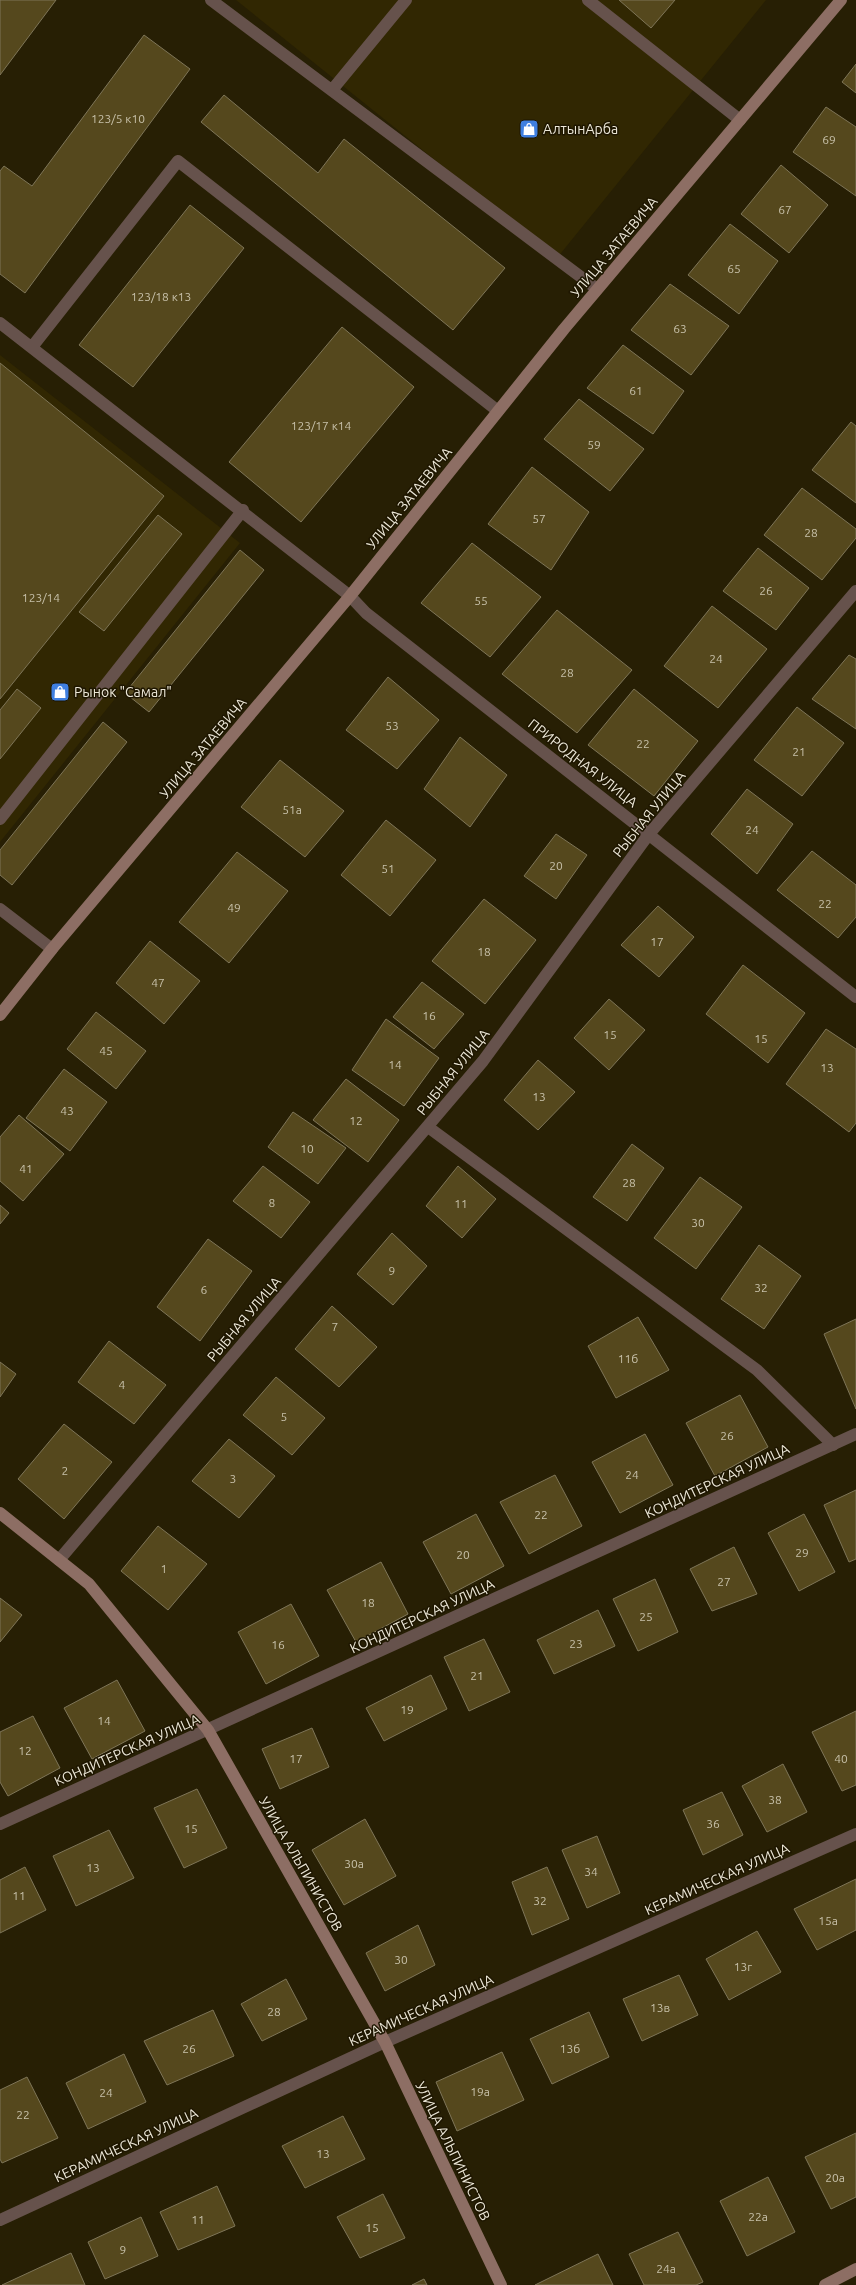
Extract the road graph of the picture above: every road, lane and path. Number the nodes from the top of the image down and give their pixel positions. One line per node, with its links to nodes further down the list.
1 (211, 0): 5 (street)
2 (406, 0): 5 (street)
3 (588, 0): 6 (street)
4 (841, 0): 6 (street, УЛИЦА ЗАТАЕВИЧА)
5 (332, 90): 7 (street)
6 (740, 120): 7 (street, УЛИЦА ЗАТАЕВИЧА)
7 (597, 289): 10 (street, УЛИЦА ЗАТАЕВИЧА)
8 (0, 323): 9 (street, ПРИРОДНАЯ УЛИЦА)
9 (32, 347): 10 (street); 11 (street, ПРИРОДНАЯ УЛИЦА)
10 (498, 411): 13 (street, УЛИЦА ЗАТАЕВИЧА)
11 (243, 510): 13 (street, ПРИРОДНАЯ УЛИЦА); 14 (street)
12 (856, 591): 15 (street, РЫБНАЯ УЛИЦА)
13 (350, 596): 15 (street, ПРИРОДНАЯ УЛИЦА); 17 (street, УЛИЦА ЗАТАЕВИЧА)
14 (0, 819)
15 (649, 834): 18 (street, ПРИРОДНАЯ УЛИЦА); 20 (street, РЫБНАЯ УЛИЦА)
16 (0, 909): 17 (street)
17 (52, 950): 19 (street, УЛИЦА ЗАТАЕВИЧА)
18 (856, 997)
19 (0, 1015)
20 (428, 1127): 22 (street); 24 (street, РЫБНАЯ УЛИЦА)
21 (856, 1434): 22 (street, КОНДИТЕРСКАЯ УЛИЦА)
22 (833, 1445): 25 (street, КОНДИТЕРСКАЯ УЛИЦА)
23 (0, 1513): 24 (street, УЛИЦА АЛЬПИНИСТОВ)
24 (59, 1560): 25 (street, УЛИЦА АЛЬПИНИСТОВ)
25 (208, 1730): 26 (street, КОНДИТЕРСКАЯ УЛИЦА); 28 (street, УЛИЦА АЛЬПИНИСТОВ)
26 (0, 1824)
27 (856, 1834): 28 (street, КЕРАМИЧЕСКАЯ УЛИЦА)
28 (385, 2042): 29 (street, КЕРАМИЧЕСКАЯ УЛИЦА); 32 (street, УЛИЦА АЛЬПИНИСТОВ)
29 (0, 2220)
30 (856, 2269): 31 (street)
31 (833, 2283)
32 (501, 2285)

